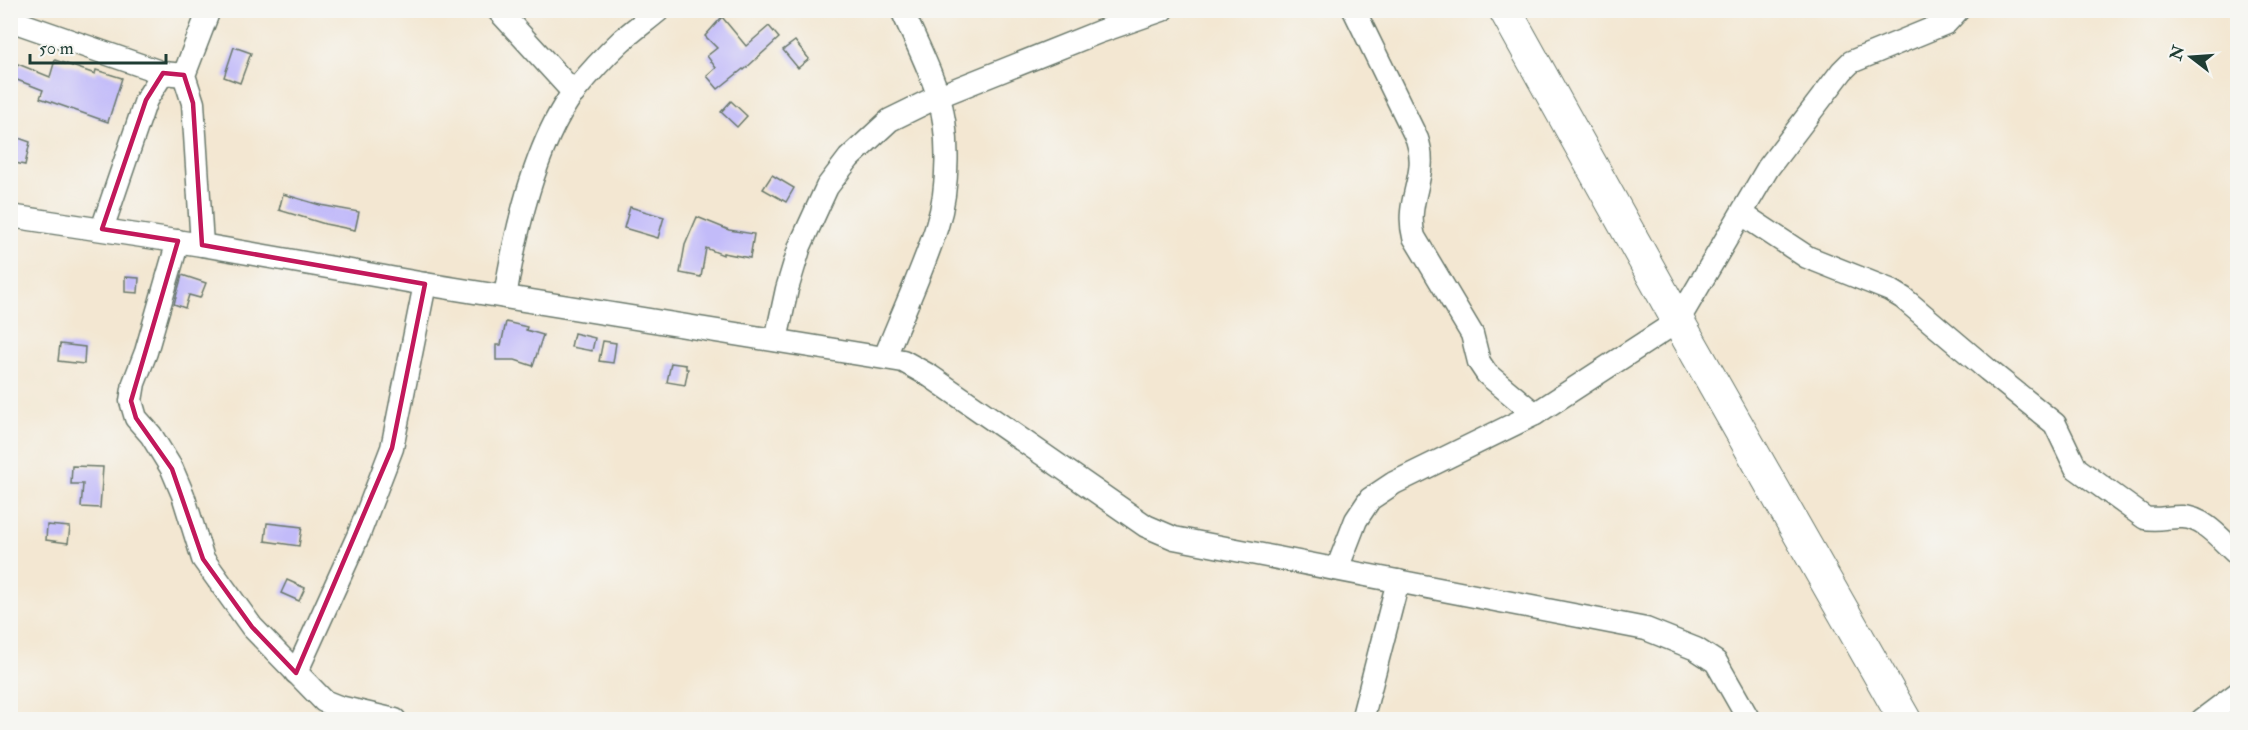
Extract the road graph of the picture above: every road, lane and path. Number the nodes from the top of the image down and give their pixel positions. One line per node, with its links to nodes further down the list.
1 (209, 10): 10 (street)
2 (498, 10): 11 (street)
3 (659, 10): 11 (street)
4 (902, 10): 12 (street)
5 (1162, 10): 12 (street)
6 (1354, 10): 23 (street)
7 (1505, 10): 20 (highway)
8 (1958, 10): 13 (street)
9 (10, 20): 10 (street)
10 (173, 74): 15 (street); 17 (street)
11 (574, 93): 19 (street)
12 (939, 96): 21 (street); 22 (street)
13 (1742, 214): 20 (street); 24 (street)
14 (10, 216): 15 (street)
15 (102, 229): 16 (street)
16 (178, 241): 17 (street); 27 (street)
17 (202, 245): 18 (street)
18 (425, 284): 19 (street); 27 (street)
19 (505, 297): 21 (street)
20 (1678, 321): 23 (street); 32 (highway)
21 (776, 340): 22 (street)
22 (885, 357): 25 (street)
23 (1534, 414): 25 (street)
24 (2238, 555)
25 (1337, 569): 26 (street)
26 (1398, 581): 30 (street); 31 (street)
27 (296, 673): 29 (street)
28 (2238, 693): 33 (street)
29 (395, 720)
30 (1362, 720)
31 (1749, 720)
32 (1905, 720)
33 (2202, 720)

